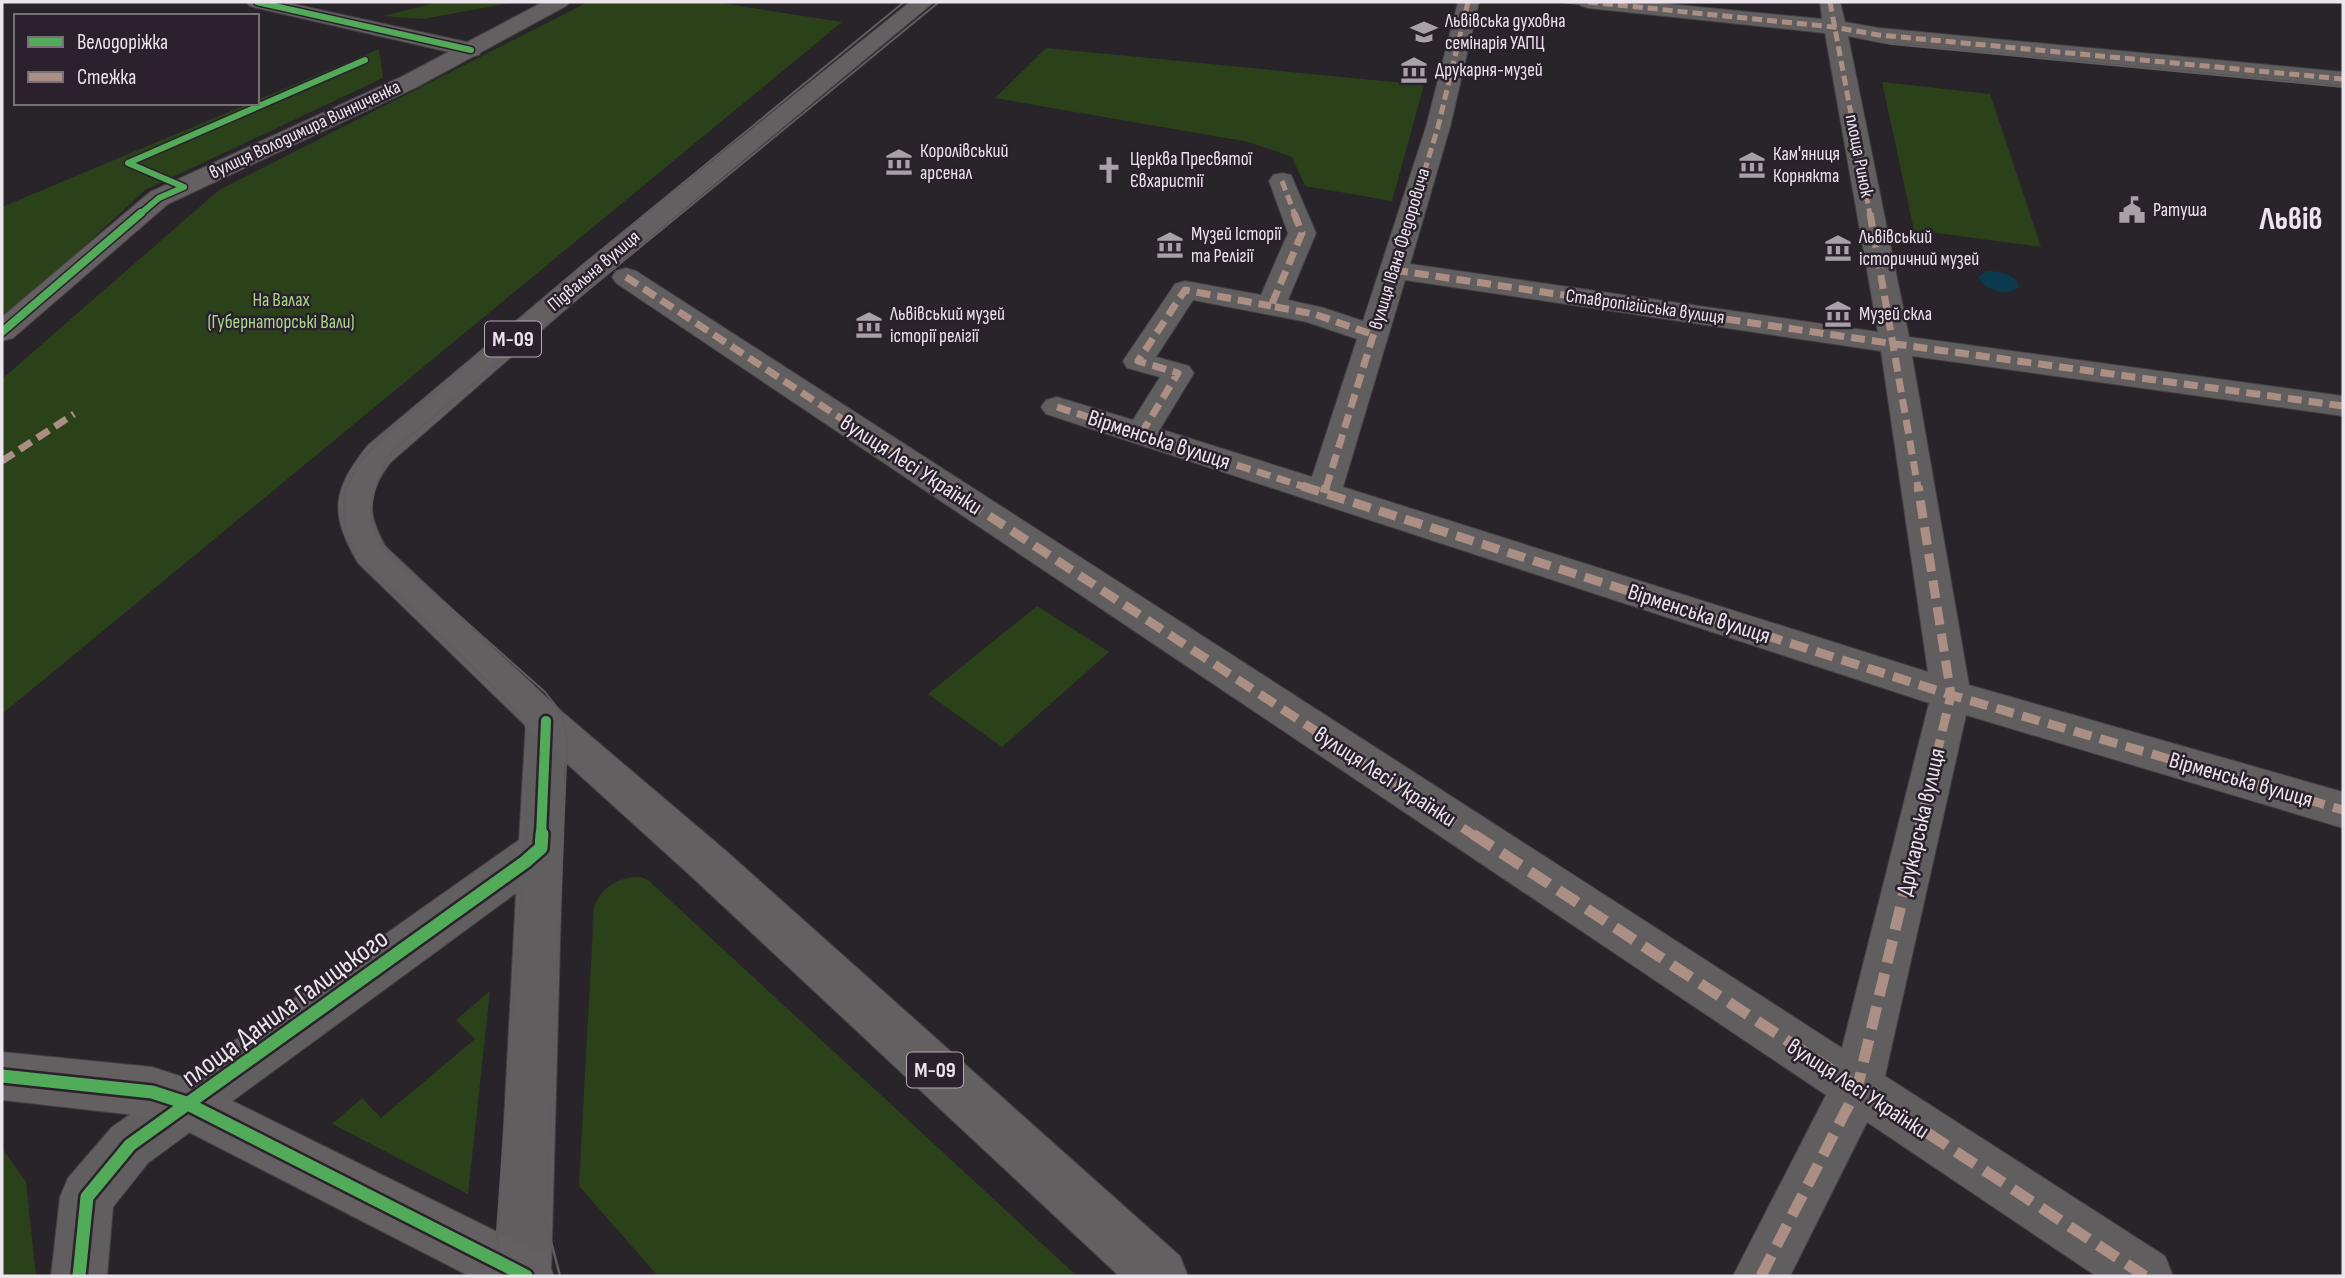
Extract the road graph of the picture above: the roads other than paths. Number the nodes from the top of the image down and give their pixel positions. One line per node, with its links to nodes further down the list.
1 (257, 2): 7 (street)
2 (558, 2): 7 (main road, вулиця Володимира Винниченка)
3 (923, 2): 21 (main road, Підвальна вулиця / М-09)
4 (1468, 2): 10 (street, вулиця Івана Федоровича)
5 (1588, 2): 6 (street)
6 (1831, 14): 8 (street); 15 (street, площа Ринок)
7 (471, 50): 13 (main road, вулиця Володимира Винниченка)
8 (2343, 79)
9 (1282, 181): 12 (street)
10 (1394, 270): 14 (street, вулиця Івана Федоровича); 15 (street, Ставропігійська вулиця)
11 (626, 277): 25 (street, вулиця Лесі Українки)
12 (1271, 306): 14 (street); 18 (street)
13 (2, 332)
14 (1374, 335): 19 (street, вулиця Івана Федоровича)
15 (1895, 344): 16 (street); 20 (street, Друкарська вулиця)
16 (2343, 406)
17 (1057, 407): 18 (street, Вірменська вулиця)
18 (1142, 434): 19 (street, Вірменська вулиця)
19 (1324, 493): 20 (street, Вірменська вулиця)
20 (1951, 695): 22 (street, Вірменська вулиця); 25 (street, Друкарська вулиця)
21 (547, 721): 23 (street, площа Данила Галицького); 29 (main road, М-09)
22 (2343, 810)
23 (541, 848): 26 (street, площа Данила Галицького); 27 (street, площа Данила Галицького)
24 (2, 1076): 26 (main road)
25 (1857, 1089): 30 (street, Друкарська вулиця); 31 (street, вулиця Лесі Українки)
26 (186, 1103): 27 (main road, площа Данила Галицького); 28 (street)
27 (526, 1275)
28 (79, 1276)
29 (1160, 1276)
30 (1761, 1276)
31 (2145, 1276)

